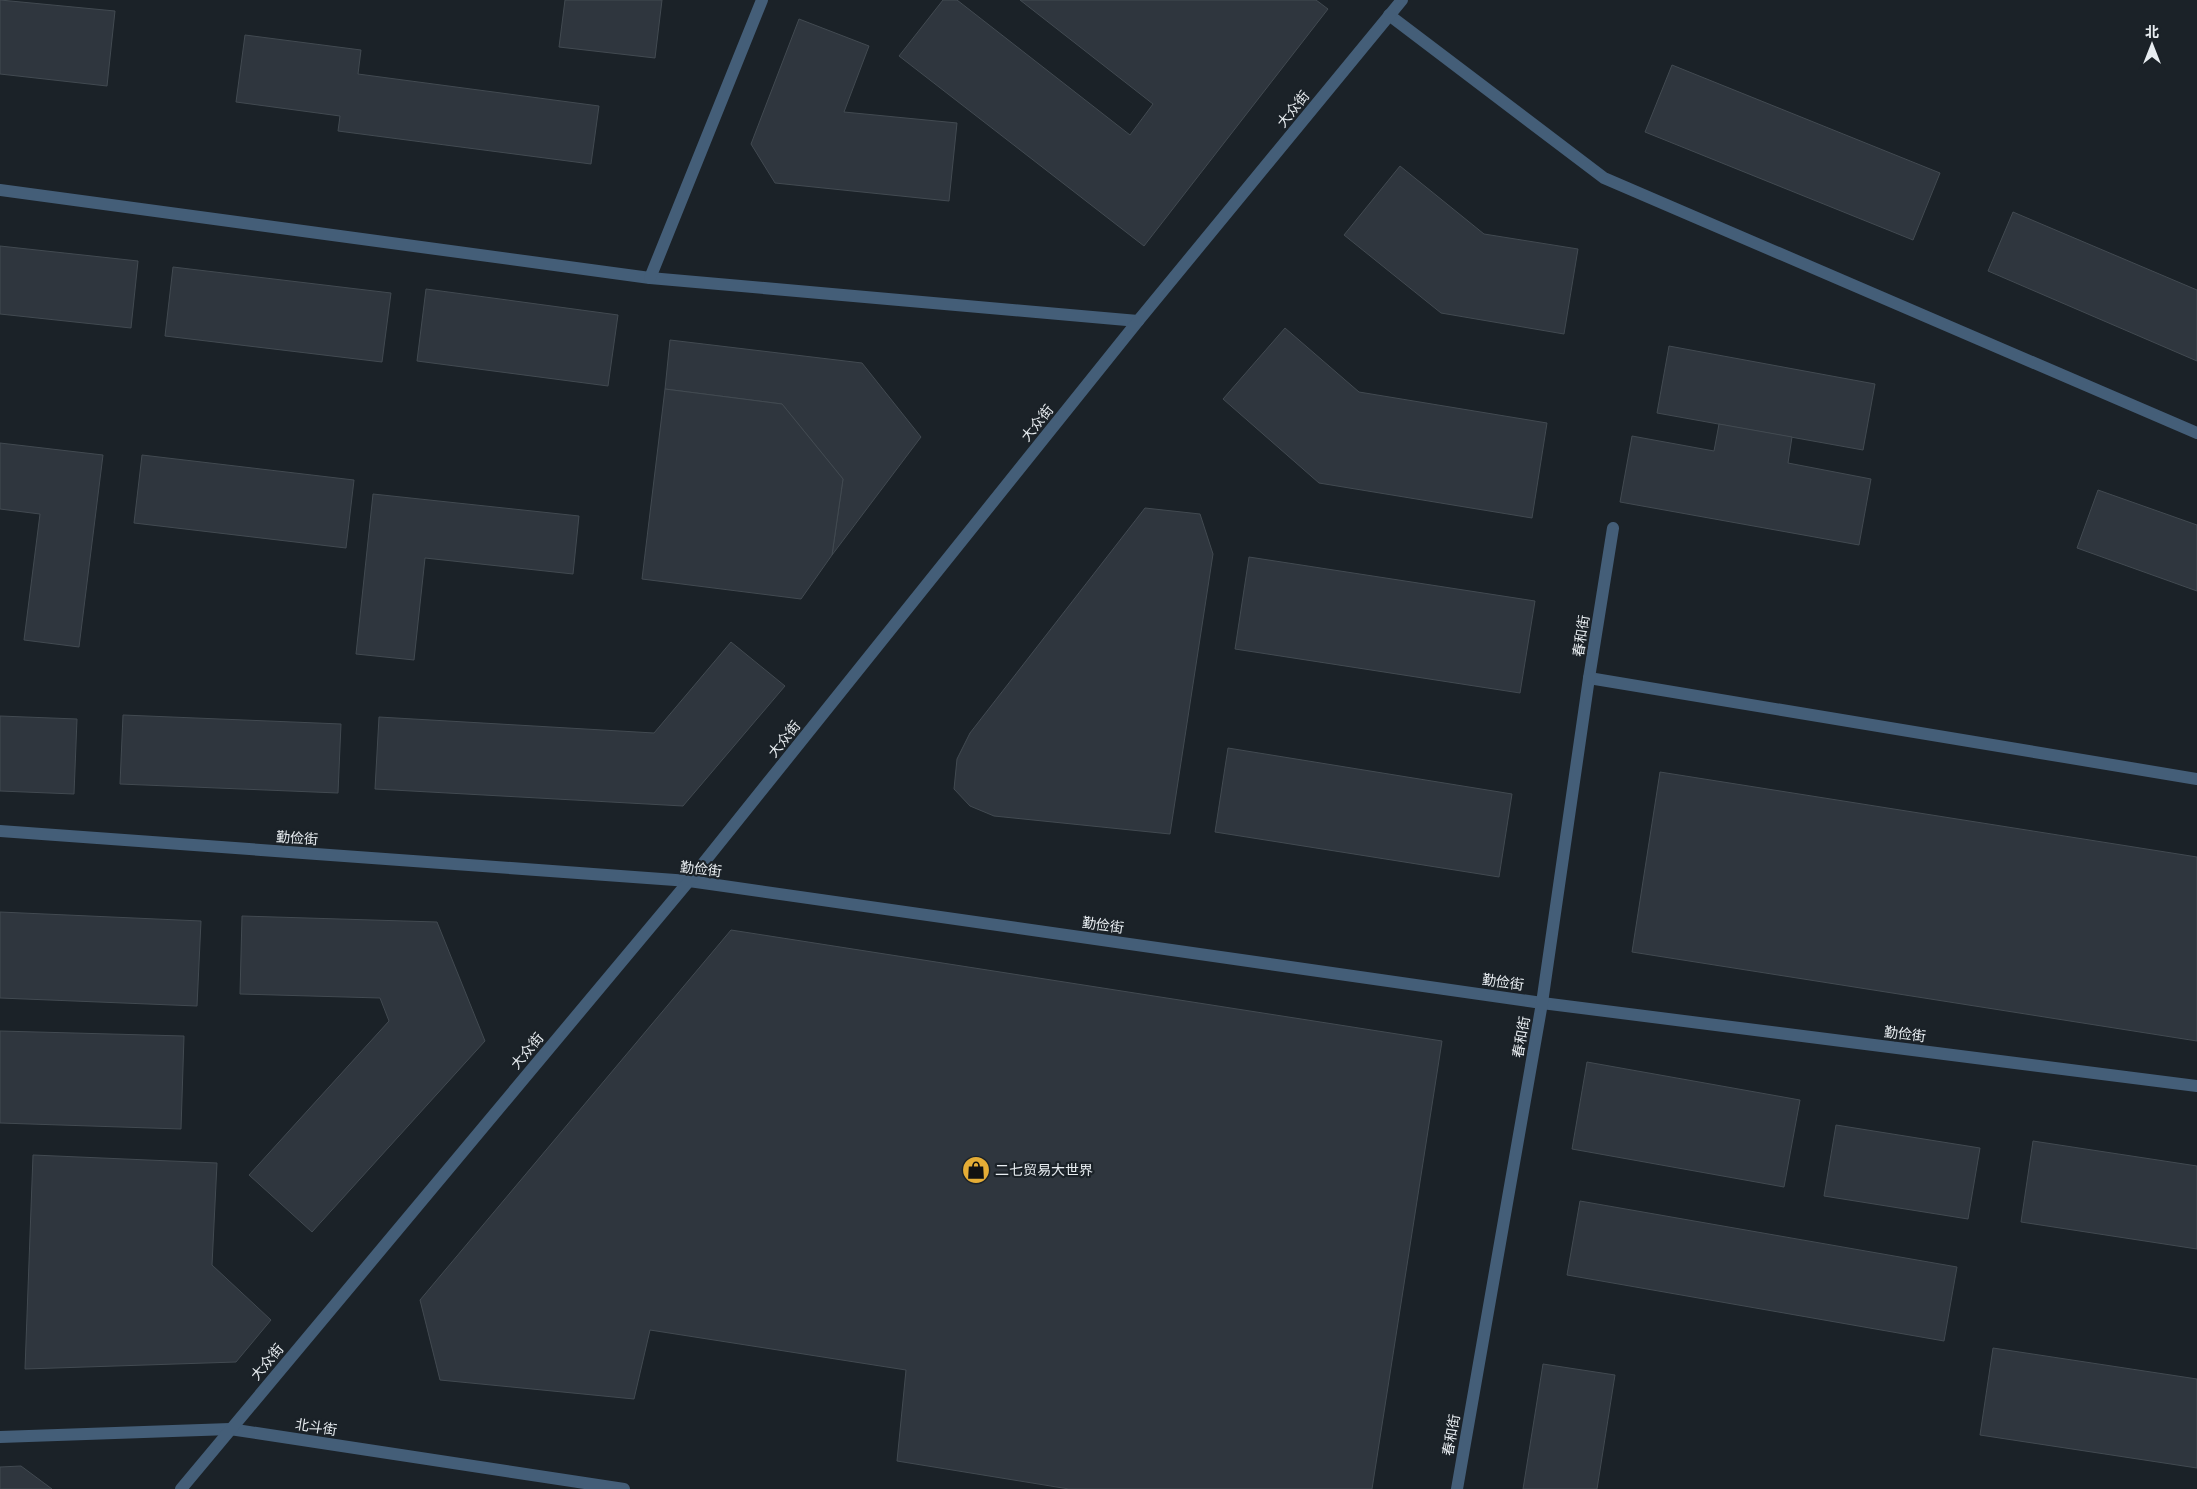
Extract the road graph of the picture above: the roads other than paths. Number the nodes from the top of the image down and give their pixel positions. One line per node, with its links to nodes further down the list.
1 (762, 0): 5 (street)
2 (1402, 0): 3 (street, 大众街)
3 (1390, 15): 6 (street, 大众街); 7 (street)
4 (0, 190): 5 (street)
5 (650, 278): 6 (street)
6 (1138, 321): 12 (street, 大众街)
7 (2197, 433)
8 (1613, 528): 9 (street, 春和街)
9 (1589, 678): 10 (street); 13 (street, 春和街)
10 (2197, 779)
11 (0, 831): 12 (street, 勤俭街)
12 (689, 881): 13 (street, 勤俭街); 15 (street, 大众街)
13 (1542, 1003): 14 (street, 勤俭街); 19 (street, 春和街)
14 (2197, 1086)
15 (230, 1429): 16 (street, 北斗街); 17 (street, 大众街); 18 (street, 北斗街)
16 (0, 1437)
17 (181, 1489)
18 (624, 1489)
19 (1456, 1489)

